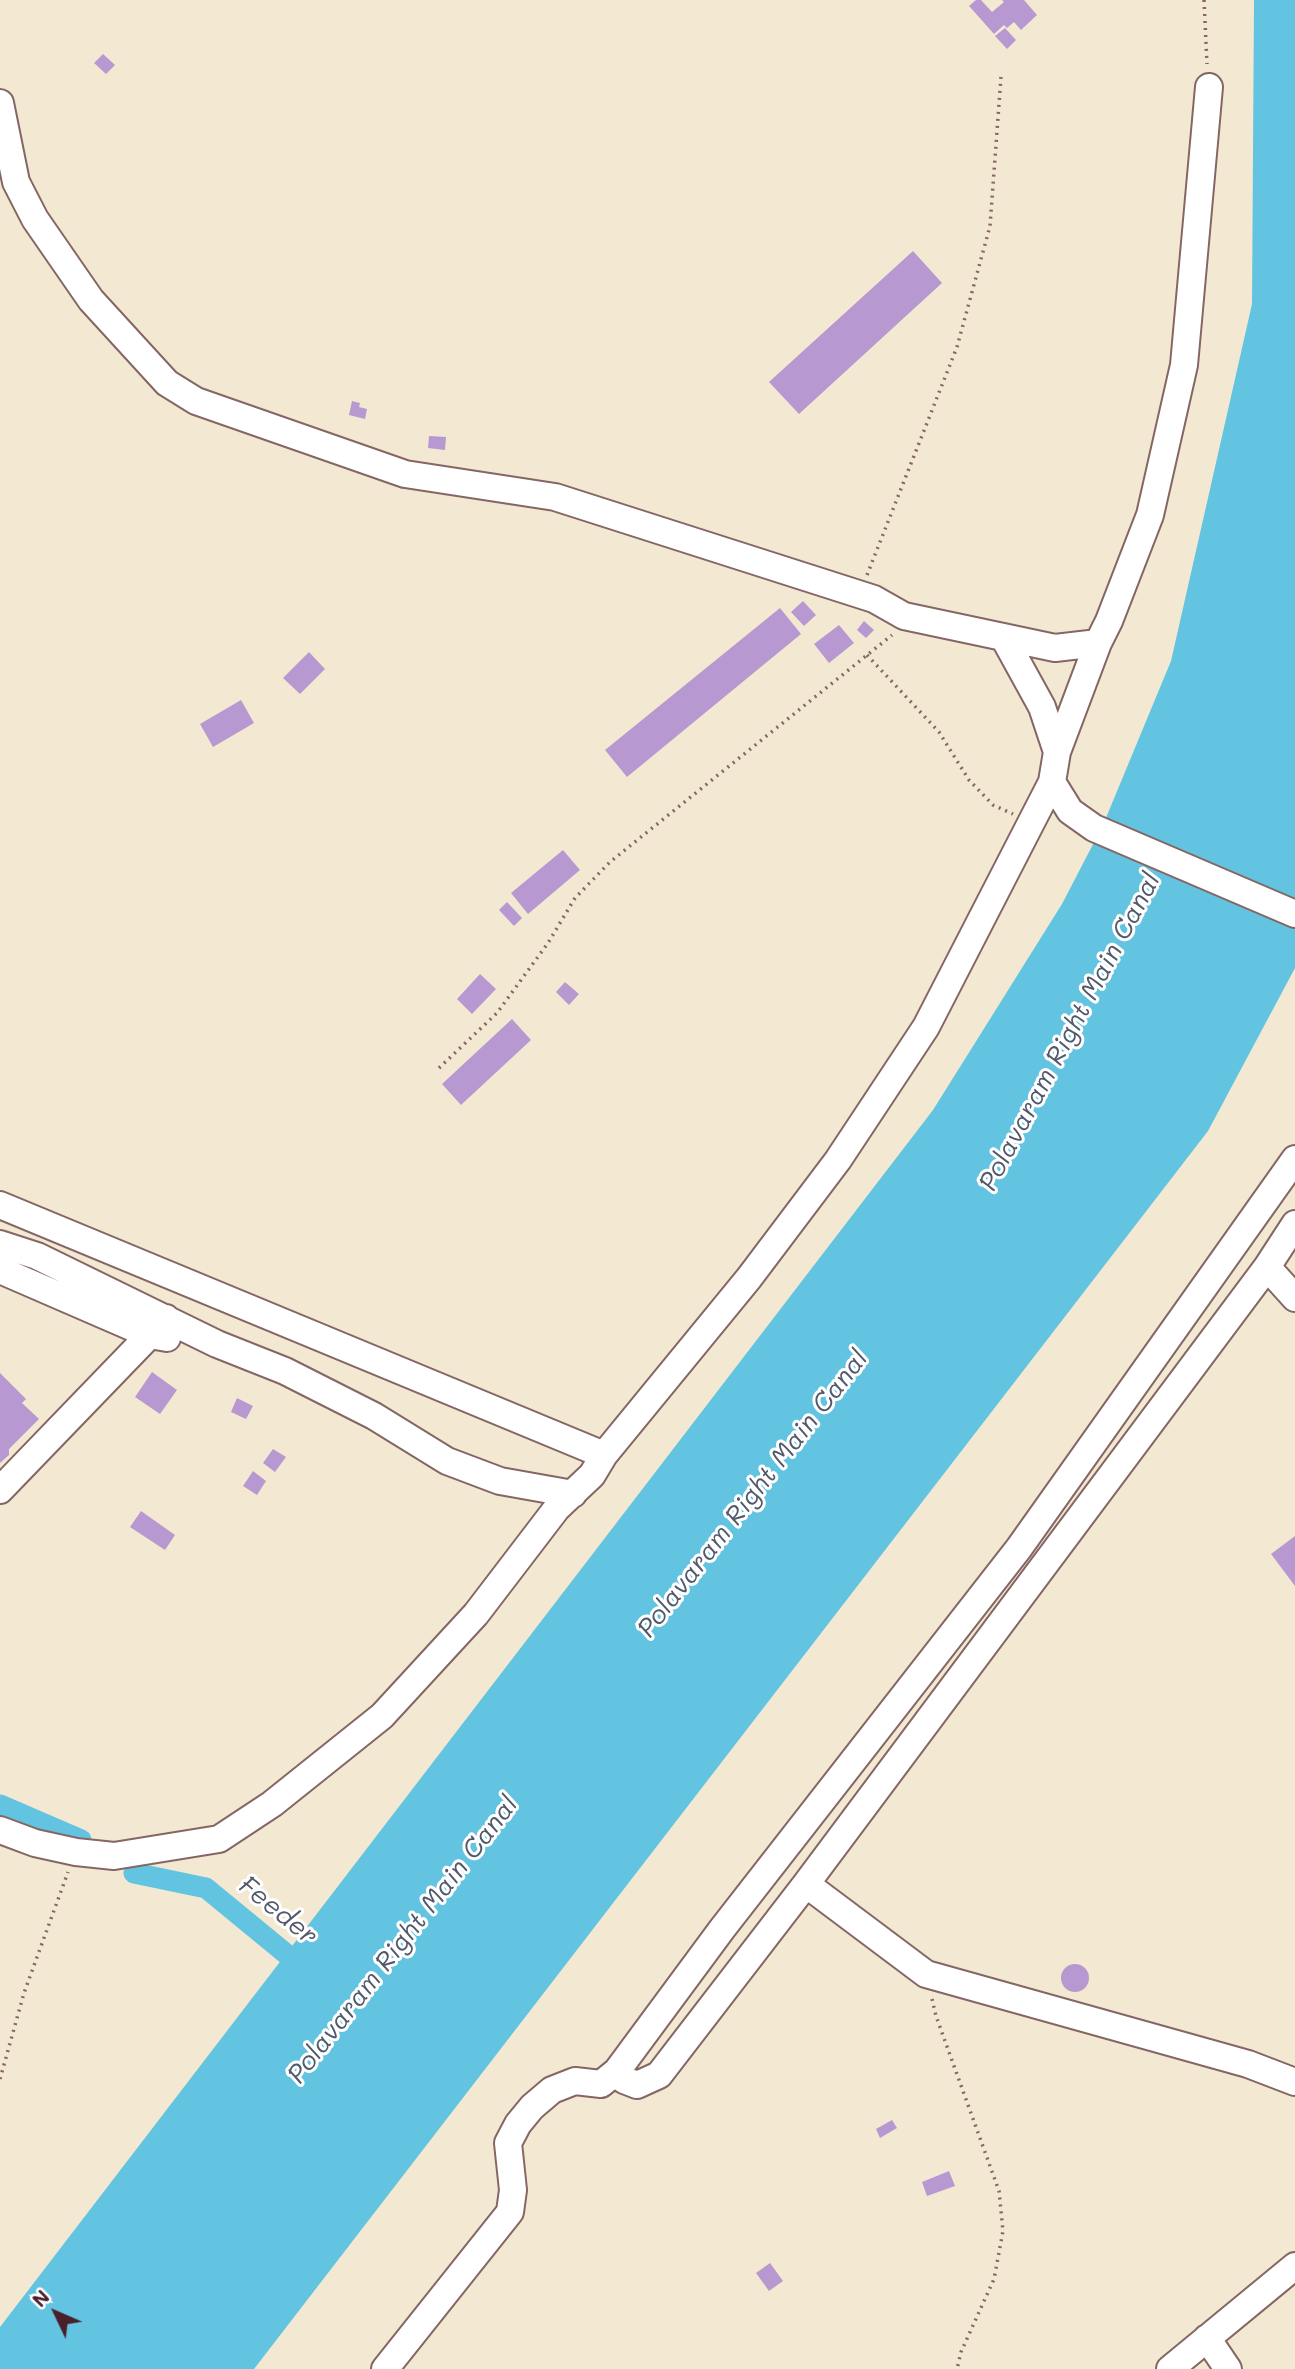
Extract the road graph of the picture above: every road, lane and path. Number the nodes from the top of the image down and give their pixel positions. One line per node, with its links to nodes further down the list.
1 (1204, 0): 3 (path)
2 (1001, 77): 5 (path)
3 (1209, 86): 8 (street)
4 (0, 103): 5 (street)
5 (859, 595): 6 (street)
6 (904, 616): 7 (street); 9 (path)
7 (1004, 638): 8 (street); 10 (street)
8 (1098, 643): 10 (street)
9 (867, 655): 12 (path); 14 (path)
10 (1056, 752): 11 (street)
11 (1052, 782): 12 (street); 13 (street)
12 (1031, 822): 23 (street)
13 (1295, 914)
14 (439, 1068)
15 (1295, 1159): 30 (street)
16 (0, 1205): 23 (street)
17 (1295, 1224): 19 (street)
18 (0, 1244): 22 (street)
19 (1267, 1267): 21 (street); 28 (street)
20 (0, 1270): 22 (street)
21 (1295, 1297)
22 (158, 1327): 24 (street); 25 (street)
23 (604, 1455): 25 (street)
24 (0, 1490)
25 (573, 1494): 27 (street)
26 (0, 1830): 27 (street)
27 (76, 1852): 31 (path)
28 (806, 1884): 29 (street); 30 (street)
29 (926, 1974): 32 (street); 36 (path)
30 (617, 2071): 35 (street)
31 (0, 2079)
32 (1295, 2082)
33 (1295, 2266): 34 (street)
34 (1207, 2338): 37 (street); 38 (street)
35 (385, 2369)
36 (957, 2369)
37 (1170, 2369)
38 (1228, 2369)

